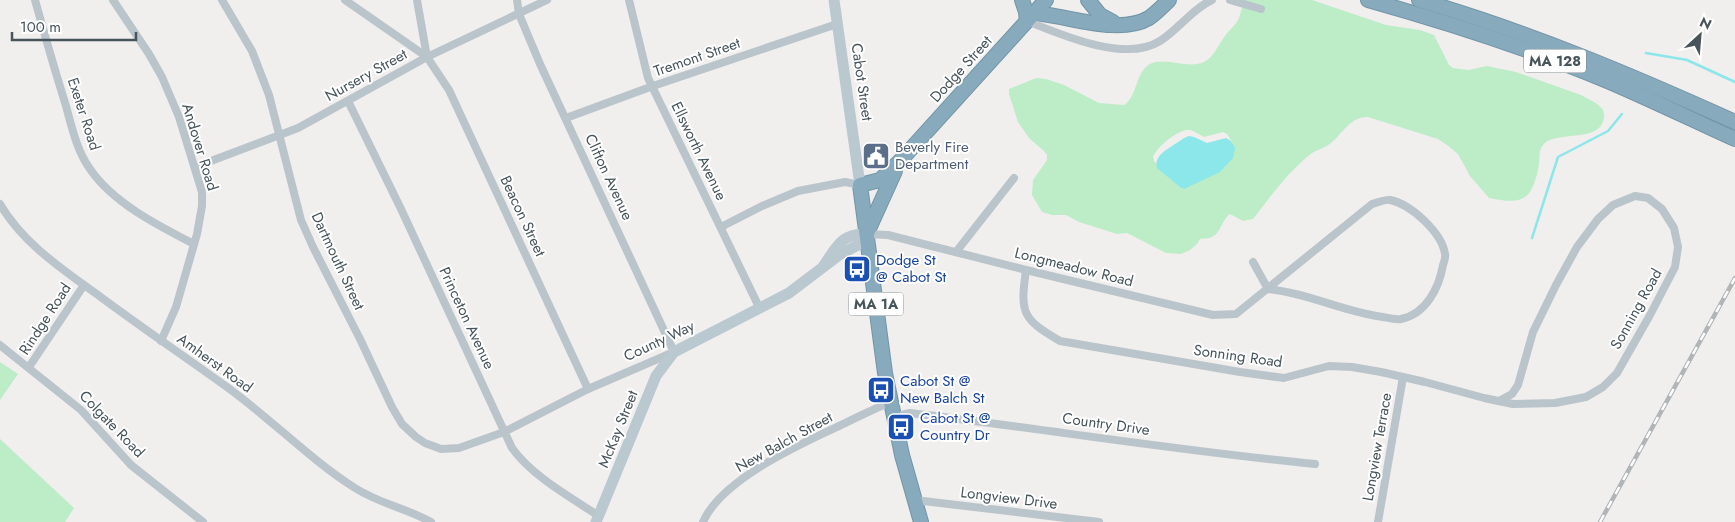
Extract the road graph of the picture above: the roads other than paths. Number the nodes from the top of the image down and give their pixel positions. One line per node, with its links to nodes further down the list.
1 (35, 0): 37 (street, Exeter Road)
2 (113, 0): 31 (street, Andover Road)
3 (222, 0): 28 (street, Dartmouth Street)
4 (344, 0): 23 (street)
5 (417, 0): 23 (street)
6 (517, 0): 19 (street, Clifton Avenue)
7 (547, 0): 19 (street, Nursery Street)
8 (629, 0): 24 (street, Ellsworth Avenue)
9 (834, 0): 21 (main road, Cabot Street)
10 (1022, 0): 20 (highway)
11 (1046, 0): 20 (highway, Dodge Street / MA 1A)
12 (1088, 0): 22 (highway)
13 (1212, 0): 20 (street)
14 (1230, 0): 18 (street)
15 (1368, 0): 29 (highway, MA 128)
16 (1419, 0): 27 (highway, MA 128)
17 (1165, 2): 22 (highway)
18 (1261, 9)
19 (519, 14): 23 (street, Nursery Street); 26 (street, Clifton Avenue)
20 (1030, 17): 22 (highway); 30 (highway, Dodge Street / MA 1A)
21 (837, 24): 24 (street, Tremont Street); 33 (main road, Cabot Street)
22 (1119, 25)
23 (427, 57): 25 (street, Nursery Street); 49 (street, Beacon Street)
24 (653, 86): 26 (street, Tremont Street); 35 (street, Ellsworth Avenue)
25 (348, 101): 28 (street, Nursery Street); 53 (street, Princeton Avenue)
26 (566, 118): 46 (street, Clifton Avenue)
27 (1735, 122)
28 (280, 135): 31 (street, Nursery Street); 53 (street, Dartmouth Street)
29 (1735, 139)
30 (900, 161): 33 (highway, Dodge Street / MA 1A); 36 (highway, Dodge Street / MA 1A)
31 (195, 167): 37 (street, Andover Road)
32 (1014, 178): 38 (street)
33 (860, 185): 35 (street); 36 (highway, Cabot Street / MA 1A)
34 (0, 204): 41 (street, Amherst Road)
35 (720, 227): 43 (street, Ellsworth Avenue)
36 (867, 234): 38 (street, Longmeadow Road); 43 (main road, County Way); 51 (highway, Cabot Street / MA 1A)
37 (194, 244): 44 (street, Andover Road)
38 (956, 252): 40 (street, Longmeadow Road)
39 (1253, 262): 42 (street)
40 (1026, 270): 42 (street, Longmeadow Road); 48 (street, Sonning Road)
41 (84, 285): 44 (street, Amherst Road); 47 (street, Rindge Road)
42 (1268, 289): 42 (street, Longmeadow Road)
43 (760, 309): 46 (main road, County Way)
44 (161, 341): 58 (street, Amherst Road)
45 (0, 345): 47 (street, Colgate Road)
46 (674, 352): 49 (street, County Way); 56 (main road, McKay Street)
47 (29, 367): 57 (street, Colgate Road)
48 (1403, 377): 50 (street, Sonning Road); 62 (street, Longview Terrace)
49 (588, 389): 53 (street, County Way)
50 (1498, 401): 50 (street, Sonning Road)
51 (891, 402): 52 (highway, Cabot Street / MA 1A); 59 (street, New Balch Street)
52 (894, 417): 54 (street, Country Drive); 55 (highway, Cabot Street / MA 1A)
53 (504, 432): 56 (street, Princeton Avenue)
54 (1315, 464)
55 (915, 500): 60 (highway, Cabot Street / MA 1A); 61 (street, Longview Drive)
56 (598, 519)
57 (203, 522)
58 (431, 522)
59 (704, 522)
60 (921, 522)
61 (1099, 522)
62 (1378, 522)

